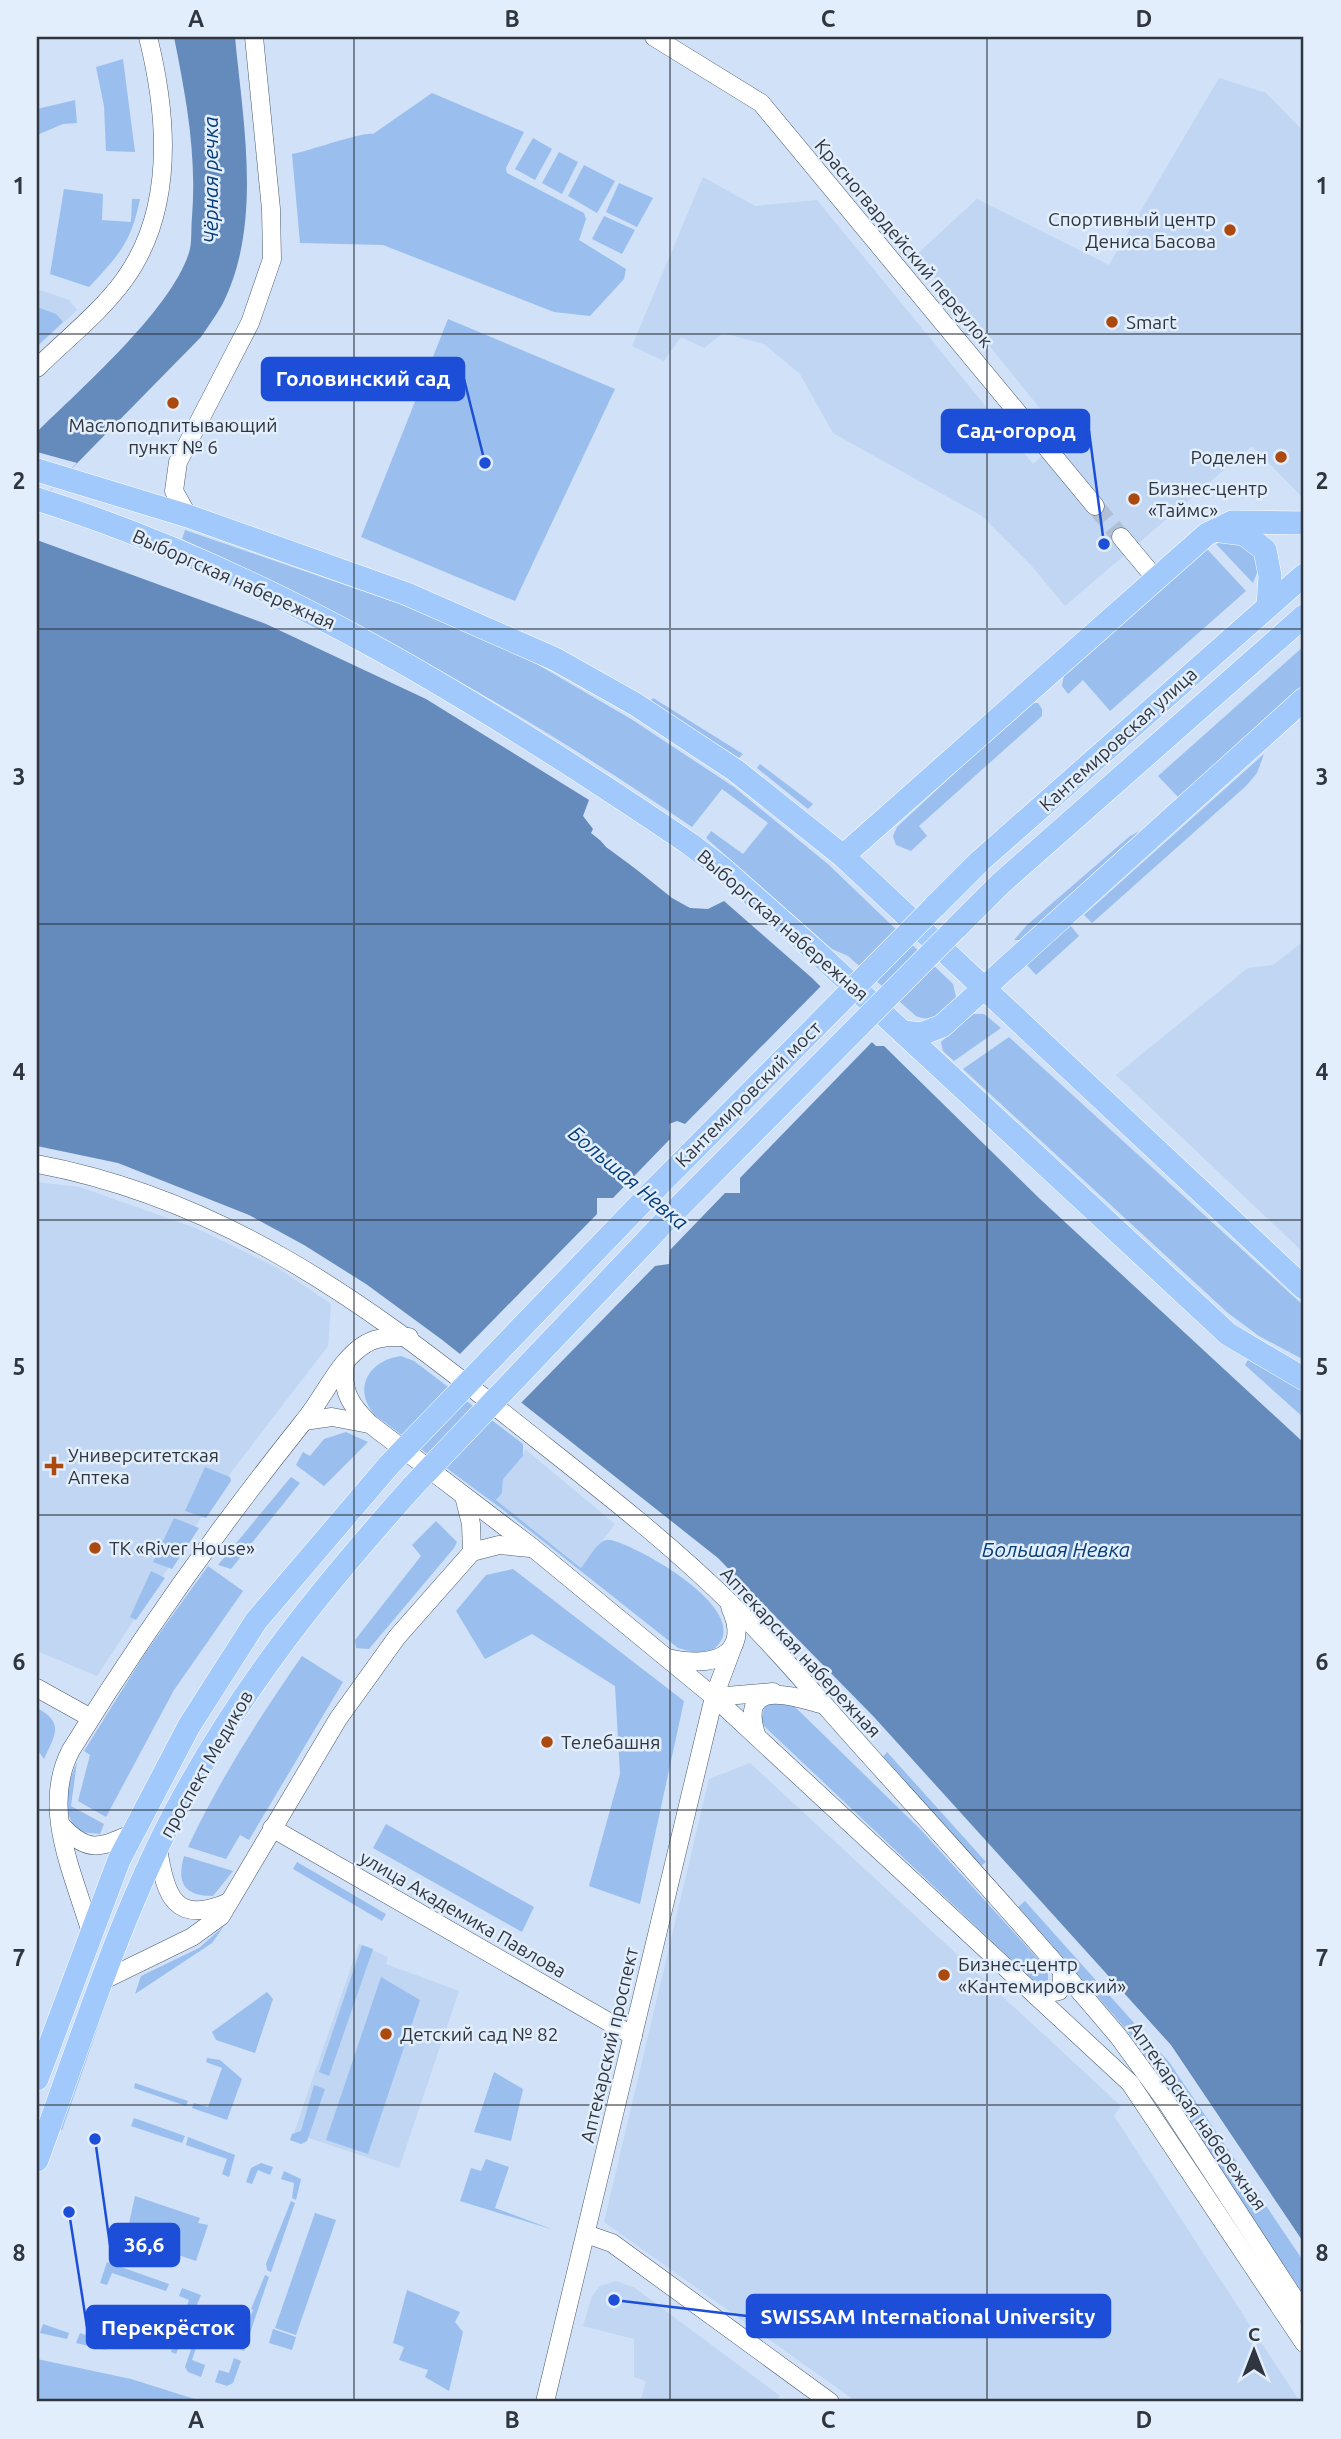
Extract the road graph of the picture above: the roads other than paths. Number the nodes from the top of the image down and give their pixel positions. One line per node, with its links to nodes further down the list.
1 (148, 37): 4 (street)
2 (254, 37): 8 (street)
3 (653, 37): 7 (street, Красногвардейский переулок)
4 (37, 368)
5 (37, 470): 8 (main road, Выборгская набережная)
6 (38, 500): 21 (main road, Выборгская набережная)
7 (1095, 506)
8 (188, 516): 17 (main road, Выборгская набережная)
9 (1304, 523): 10 (main road)
10 (1207, 534): 13 (main road); 14 (main road)
11 (1121, 537): 13 (street)
12 (1304, 575): 14 (main road, Кантемировская улица)
13 (1155, 578): 17 (main road)
14 (1268, 606): 18 (main road, Кантемировская улица)
15 (1303, 619): 19 (main road, Кантемировская улица)
16 (1304, 699): 20 (main road)
17 (843, 856): 20 (main road, Выборгская набережная)
18 (934, 907): 29 (main road, Кантемировский мост, bridge)
19 (956, 928): 30 (main road, Кантемировский мост, bridge)
20 (984, 989): 21 (main road); 23 (main road, Выборгская набережная)
21 (903, 1032): 26 (main road, Выборгская набережная)
22 (37, 1164): 24 (street, Аптекарская набережная)
23 (1304, 1288)
24 (409, 1337): 25 (street); 34 (street, Аптекарская набережная)
25 (345, 1364): 27 (street); 28 (street)
26 (1304, 1378)
27 (304, 1421): 28 (street); 41 (street)
28 (370, 1424): 31 (street, Аптекарская набережная)
29 (389, 1465): 45 (main road, проспект Медиков)
30 (413, 1486): 46 (main road, проспект Медиков)
31 (464, 1496): 32 (street, Аптекарская набережная); 33 (street)
32 (533, 1549): 33 (street); 36 (street, Аптекарская набережная)
33 (472, 1552): 44 (street)
34 (725, 1598): 35 (street); 40 (street, Аптекарская набережная)
35 (733, 1646): 36 (street); 39 (street, Аптекарский проспект)
36 (665, 1657): 39 (street, Аптекарская набережная)
37 (37, 1688): 41 (street)
38 (775, 1692): 39 (street); 40 (street); 42 (street)
39 (714, 1697): 42 (street, Аптекарская набережная); 52 (street, Аптекарский проспект)
40 (823, 1705): 49 (street, Аптекарская набережная)
41 (91, 1718): 43 (street)
42 (756, 1734): 51 (street, Аптекарская набережная)
43 (59, 1823): 45 (street); 48 (street)
44 (272, 1828): 47 (street); 52 (street, улица Академика Павлова)
45 (131, 1835): 48 (main road, проспект Медиков)
46 (158, 1848): 47 (street); 50 (main road, проспект Медиков)
47 (233, 1900): 50 (street)
48 (91, 1933): 53 (main road, проспект Медиков)
49 (1062, 1970): 51 (street); 56 (street, Аптекарская набережная)
50 (104, 1980): 54 (main road, проспект Медиков)
51 (1036, 1996): 57 (street, Аптекарская набережная)
52 (633, 2036): 55 (street, Аптекарский проспект)
53 (37, 2079)
54 (37, 2160)
55 (586, 2234): 58 (street, Аптекарский проспект); 59 (street)
56 (1304, 2313)
57 (1304, 2343)
58 (545, 2402)
59 (830, 2402)

